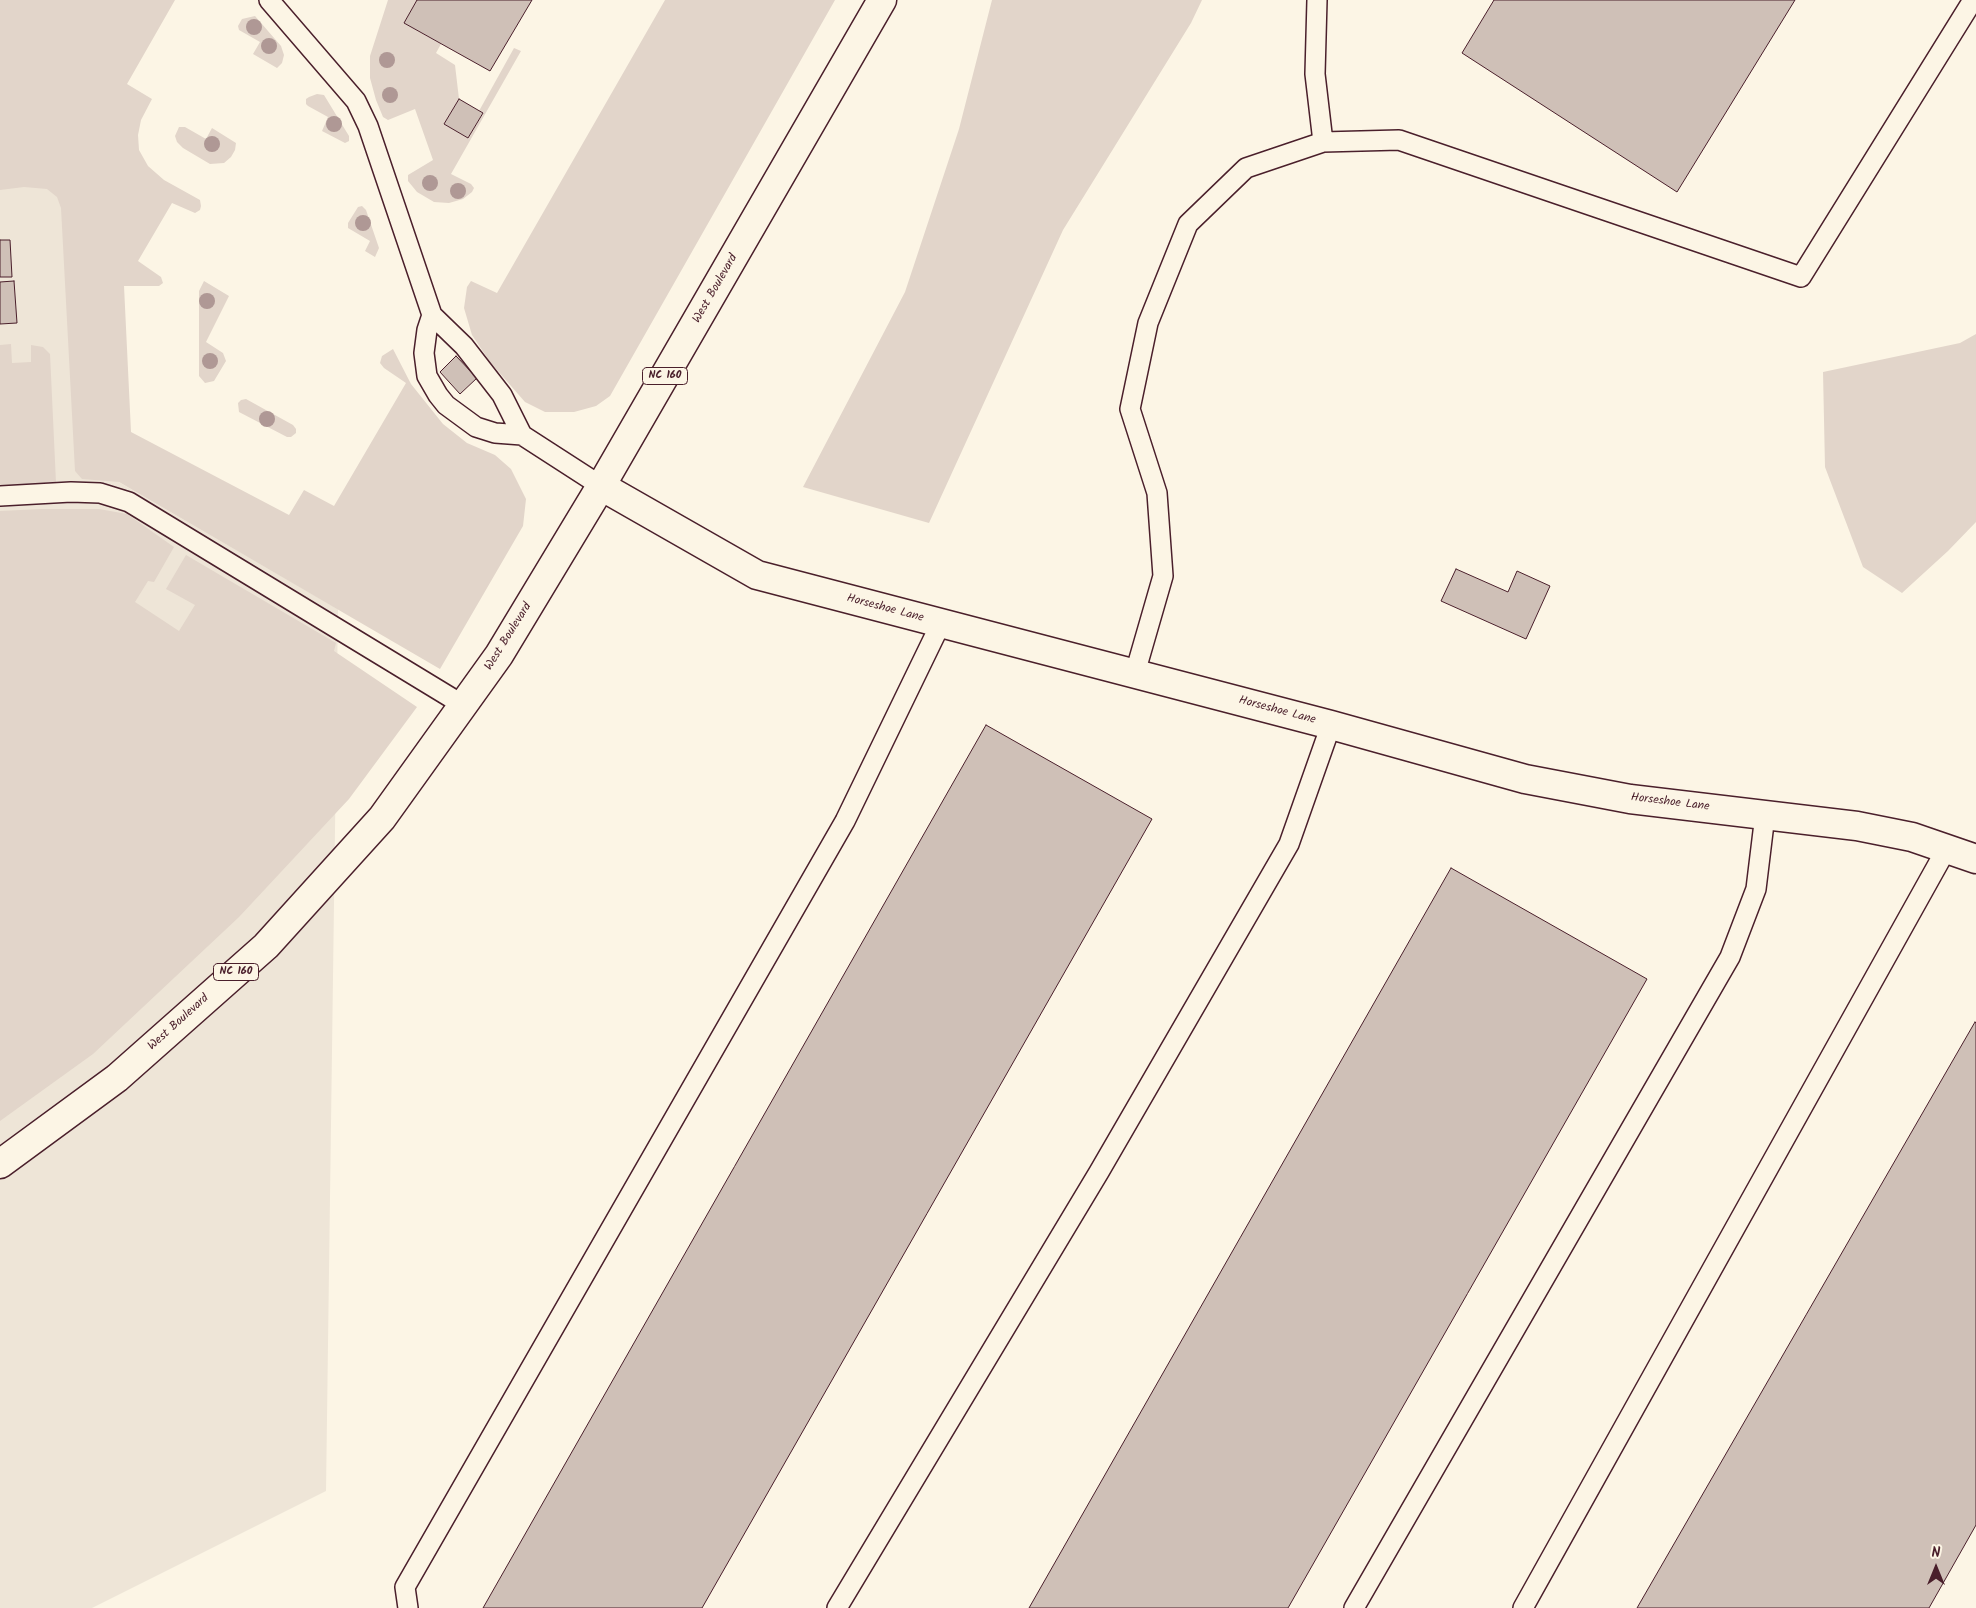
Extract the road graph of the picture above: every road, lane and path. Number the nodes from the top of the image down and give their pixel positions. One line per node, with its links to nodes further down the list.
1 (269, 0): 6 (lane)
2 (882, 0): 8 (main road, West Boulevard / NC 160)
3 (1317, 0): 5 (lane)
4 (1973, 0): 5 (lane)
5 (1323, 142): 11 (lane)
6 (432, 315): 7 (lane); 7 (lane)
7 (522, 435): 8 (lane)
8 (601, 486): 10 (main road, Horseshoe Lane); 12 (main road, West Boulevard / NC 160)
9 (0, 496): 12 (lane)
10 (942, 623): 11 (main road, Horseshoe Lane); 18 (lane)
11 (1135, 673): 13 (main road, Horseshoe Lane)
12 (463, 705): 17 (main road, West Boulevard / NC 160)
13 (1331, 725): 14 (main road, Horseshoe Lane); 19 (lane)
14 (1765, 815): 15 (main road, Horseshoe Lane); 20 (lane)
15 (1947, 848): 16 (main road, Horseshoe Lane); 21 (lane)
16 (1976, 859)
17 (0, 1164)
18 (408, 1608)
19 (837, 1608)
20 (1354, 1608)
21 (1523, 1608)

